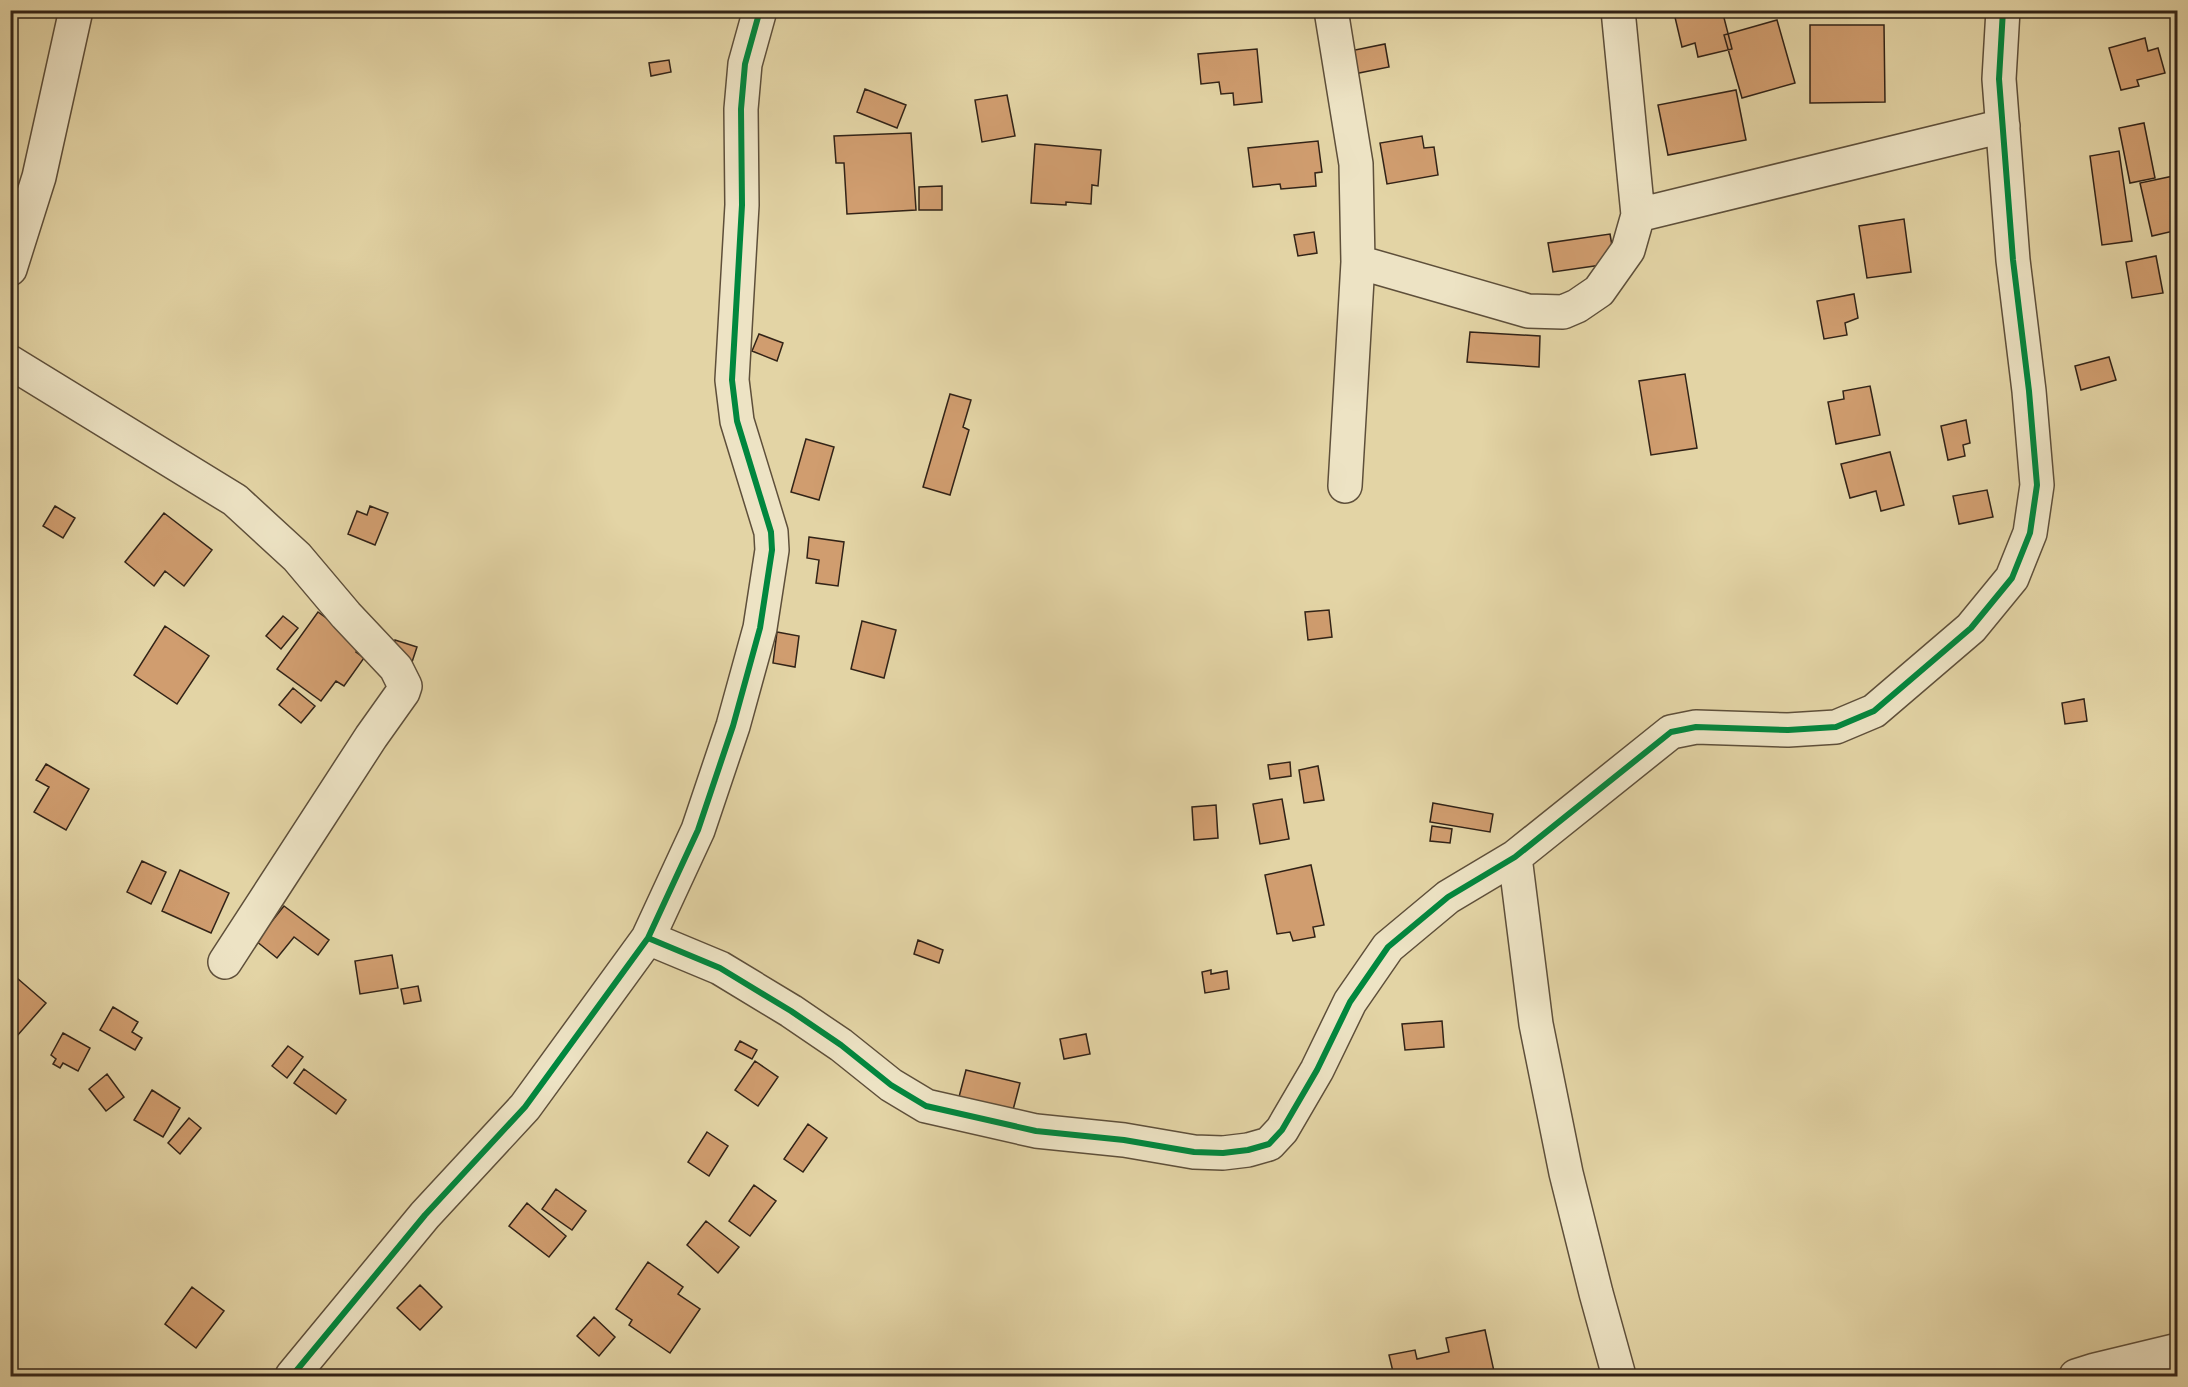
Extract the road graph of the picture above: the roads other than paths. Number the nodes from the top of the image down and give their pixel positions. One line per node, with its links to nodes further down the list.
1 (76, 10): 9 (street)
2 (760, 10): 13 (street)
3 (1331, 10): 8 (street)
4 (1618, 10): 7 (street)
5 (2004, 10): 6 (street)
6 (2003, 126): 7 (street); 12 (street)
7 (1638, 215): 8 (street)
8 (1358, 262): 11 (street)
9 (10, 269)
10 (10, 362): 14 (street)
11 (1345, 486)
12 (1515, 857): 13 (street); 17 (street)
13 (648, 938): 16 (street)
14 (225, 962)
15 (2178, 1350): 18 (street)
16 (292, 1377)
17 (1620, 1377)
18 (2076, 1377)

